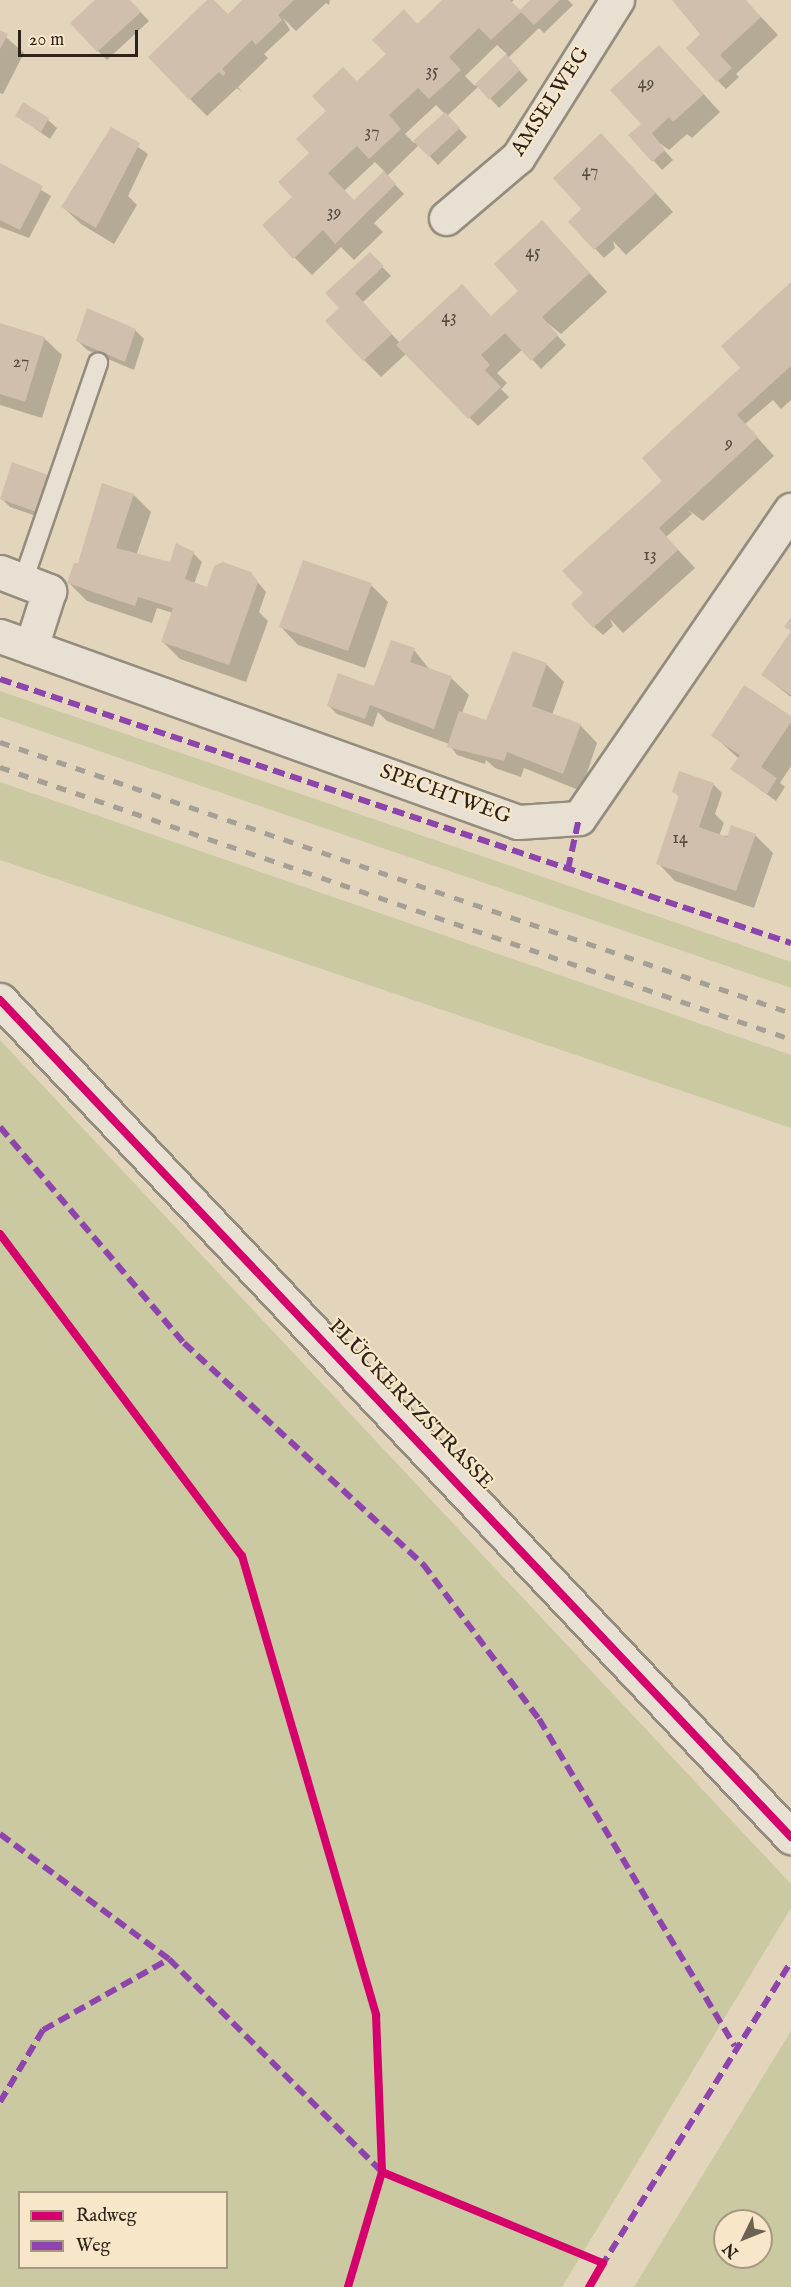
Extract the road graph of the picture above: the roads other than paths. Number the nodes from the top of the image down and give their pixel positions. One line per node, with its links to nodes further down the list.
1 (617, 0): 2 (street, AMSELWEG)
2 (446, 218)
3 (98, 363): 5 (lane)
4 (791, 510): 7 (street, SPECHTWEG)
5 (12, 577): 7 (street)
6 (0, 636): 7 (street, SPECHTWEG)
7 (31, 647)
8 (0, 1000): 9 (street, PLÜCKERTZSTRASSE)
9 (791, 1837)

